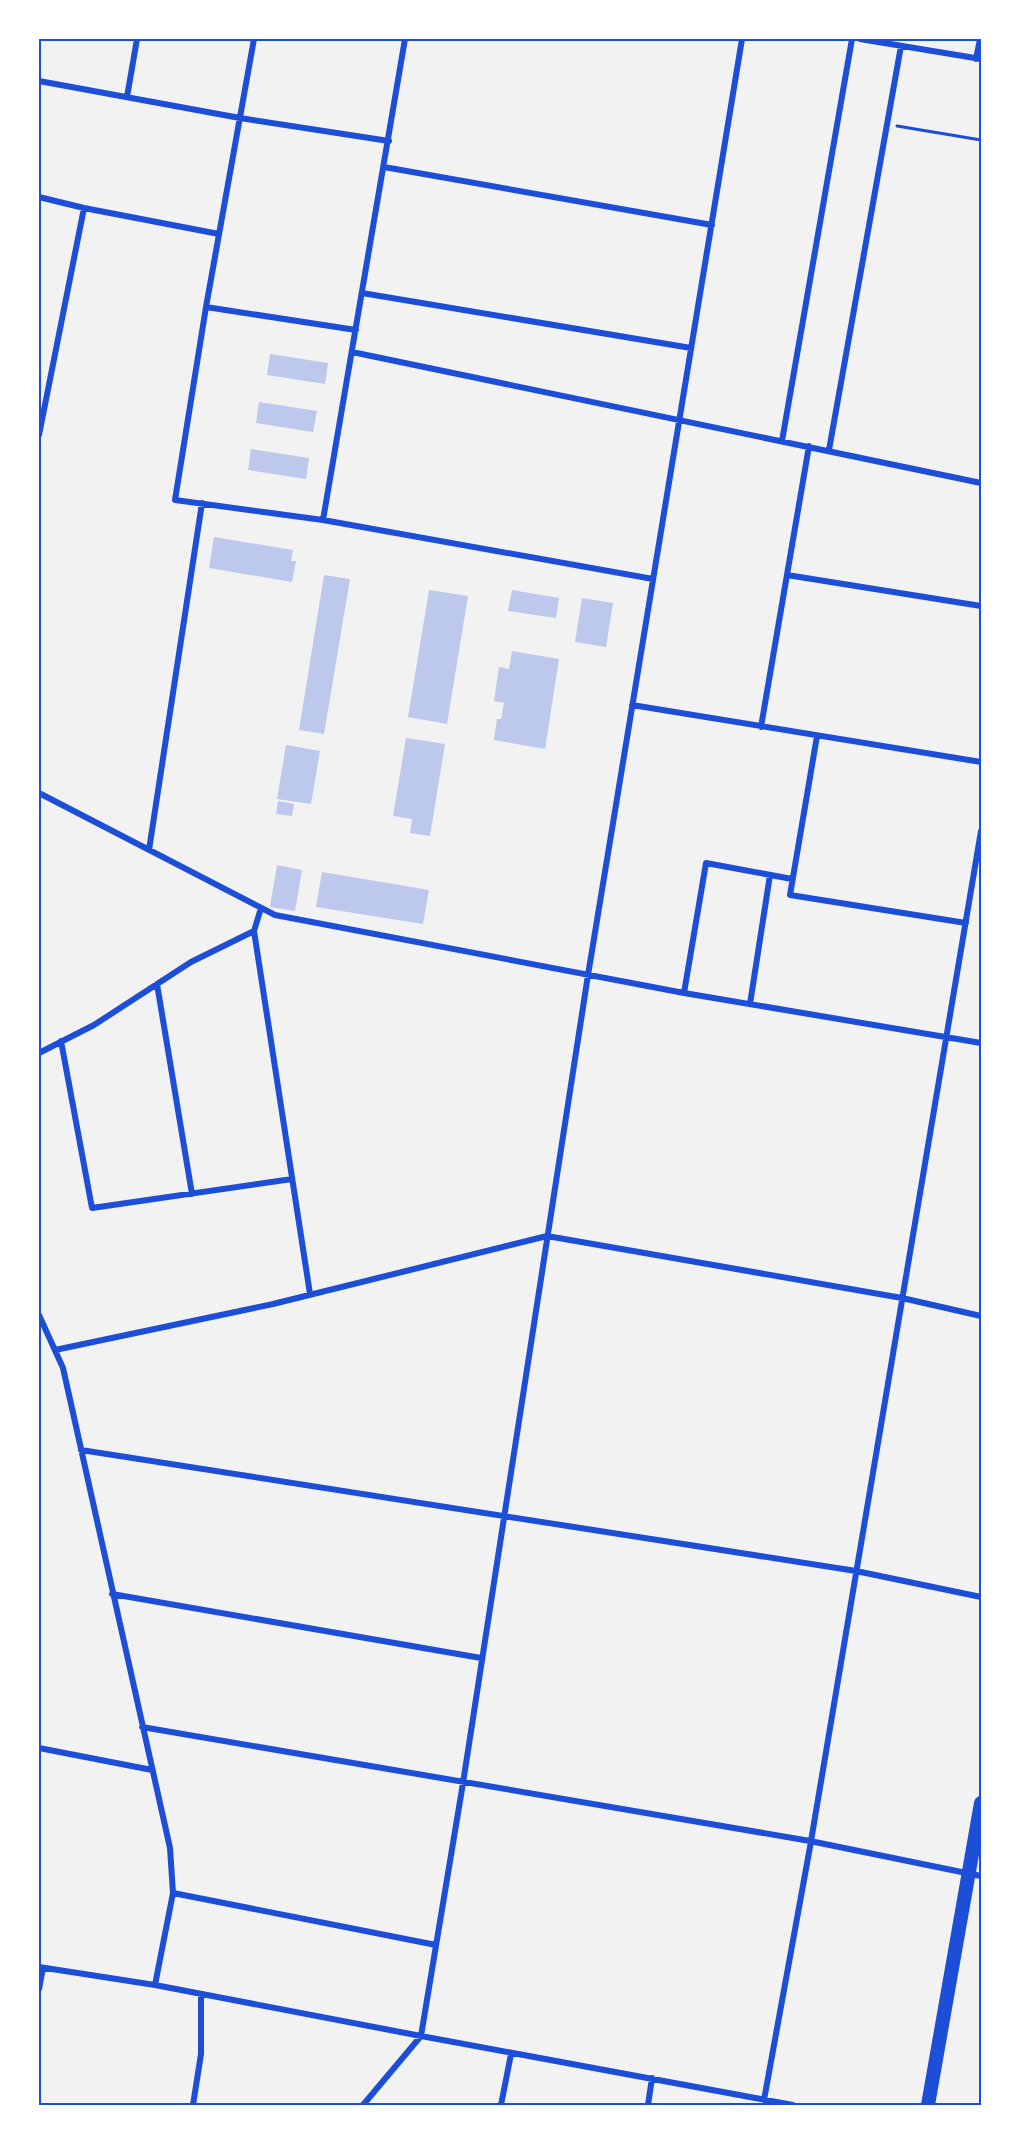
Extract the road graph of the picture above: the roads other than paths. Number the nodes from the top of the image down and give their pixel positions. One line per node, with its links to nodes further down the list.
1 (137, 39): 12 (street)
2 (254, 39): 13 (street)
3 (405, 39): 14 (street)
4 (742, 39): 18 (street)
5 (852, 39): 27 (street)
6 (860, 39): 8 (street)
7 (980, 39): 10 (street)
8 (870, 40): 9 (street)
9 (901, 46): 10 (street); 29 (street)
10 (979, 59)
11 (39, 81): 12 (street)
12 (127, 97): 13 (street)
13 (240, 118): 14 (street); 19 (street)
14 (389, 141): 15 (street)
15 (384, 167): 18 (street); 20 (street)
16 (39, 196): 17 (street)
17 (84, 208): 19 (street); 26 (street)
18 (712, 225): 23 (street)
19 (219, 234): 21 (street)
20 (362, 293): 22 (street); 23 (street)
21 (206, 307): 22 (street); 31 (street)
22 (356, 330): 24 (street)
23 (691, 348): 25 (street)
24 (352, 352): 25 (street); 32 (street)
25 (678, 422): 27 (street); 34 (street)
26 (39, 435)
27 (782, 441): 28 (street)
28 (809, 446): 29 (street); 33 (street)
29 (830, 450): 30 (street)
30 (981, 483)
31 (202, 503): 32 (street); 42 (street)
32 (323, 520): 34 (street)
33 (787, 575): 35 (street); 37 (street)
34 (653, 579): 36 (street)
35 (981, 606)
36 (632, 705): 37 (street); 48 (street)
37 (761, 728): 38 (street)
38 (817, 736): 39 (street); 44 (street)
39 (981, 762)
40 (39, 793): 42 (street)
41 (981, 831): 46 (street)
42 (149, 850): 45 (street)
43 (770, 875): 44 (street); 50 (street); 51 (street)
44 (792, 879): 46 (street)
45 (261, 908): 47 (street); 48 (street)
46 (966, 923): 52 (street)
47 (254, 931): 49 (street); 56 (street)
48 (588, 975): 50 (street); 58 (street)
49 (157, 984): 53 (street); 57 (street)
50 (684, 993): 51 (street)
51 (750, 1004): 52 (street)
52 (946, 1036): 54 (street); 60 (street)
53 (61, 1041): 55 (street); 57 (street)
54 (981, 1043)
55 (39, 1053)
56 (292, 1179): 57 (street); 59 (street)
57 (192, 1194)
58 (547, 1236): 59 (street); 60 (street); 65 (street)
59 (310, 1294): 63 (street)
60 (902, 1298): 62 (street); 66 (street)
61 (39, 1315): 63 (street)
62 (981, 1316)
63 (56, 1350): 64 (street)
64 (81, 1450): 65 (street); 67 (street)
65 (503, 1516): 66 (street); 69 (street)
66 (856, 1571): 68 (street); 75 (street)
67 (112, 1594): 69 (street); 70 (street)
68 (981, 1597)
69 (481, 1658): 73 (street)
70 (142, 1727): 72 (street); 73 (street)
71 (39, 1748): 72 (street)
72 (152, 1770): 77 (street)
73 (463, 1783): 75 (street); 78 (street)
74 (981, 1803): 76 (main road)
75 (810, 1841): 76 (street); 86 (street)
76 (975, 1875): 92 (main road)
77 (173, 1893): 78 (street); 80 (street)
78 (436, 1945): 83 (street)
79 (41, 1967): 80 (street); 81 (street)
80 (155, 1985): 82 (street)
81 (39, 1989)
82 (201, 1994): 83 (street); 87 (street)
83 (421, 2036): 84 (street); 88 (street)
84 (511, 2054): 85 (street); 89 (street)
85 (652, 2078): 86 (street); 90 (street)
86 (764, 2100): 91 (street)
87 (193, 2105)
88 (363, 2105)
89 (501, 2105)
90 (648, 2105)
91 (793, 2105)
92 (928, 2105)

